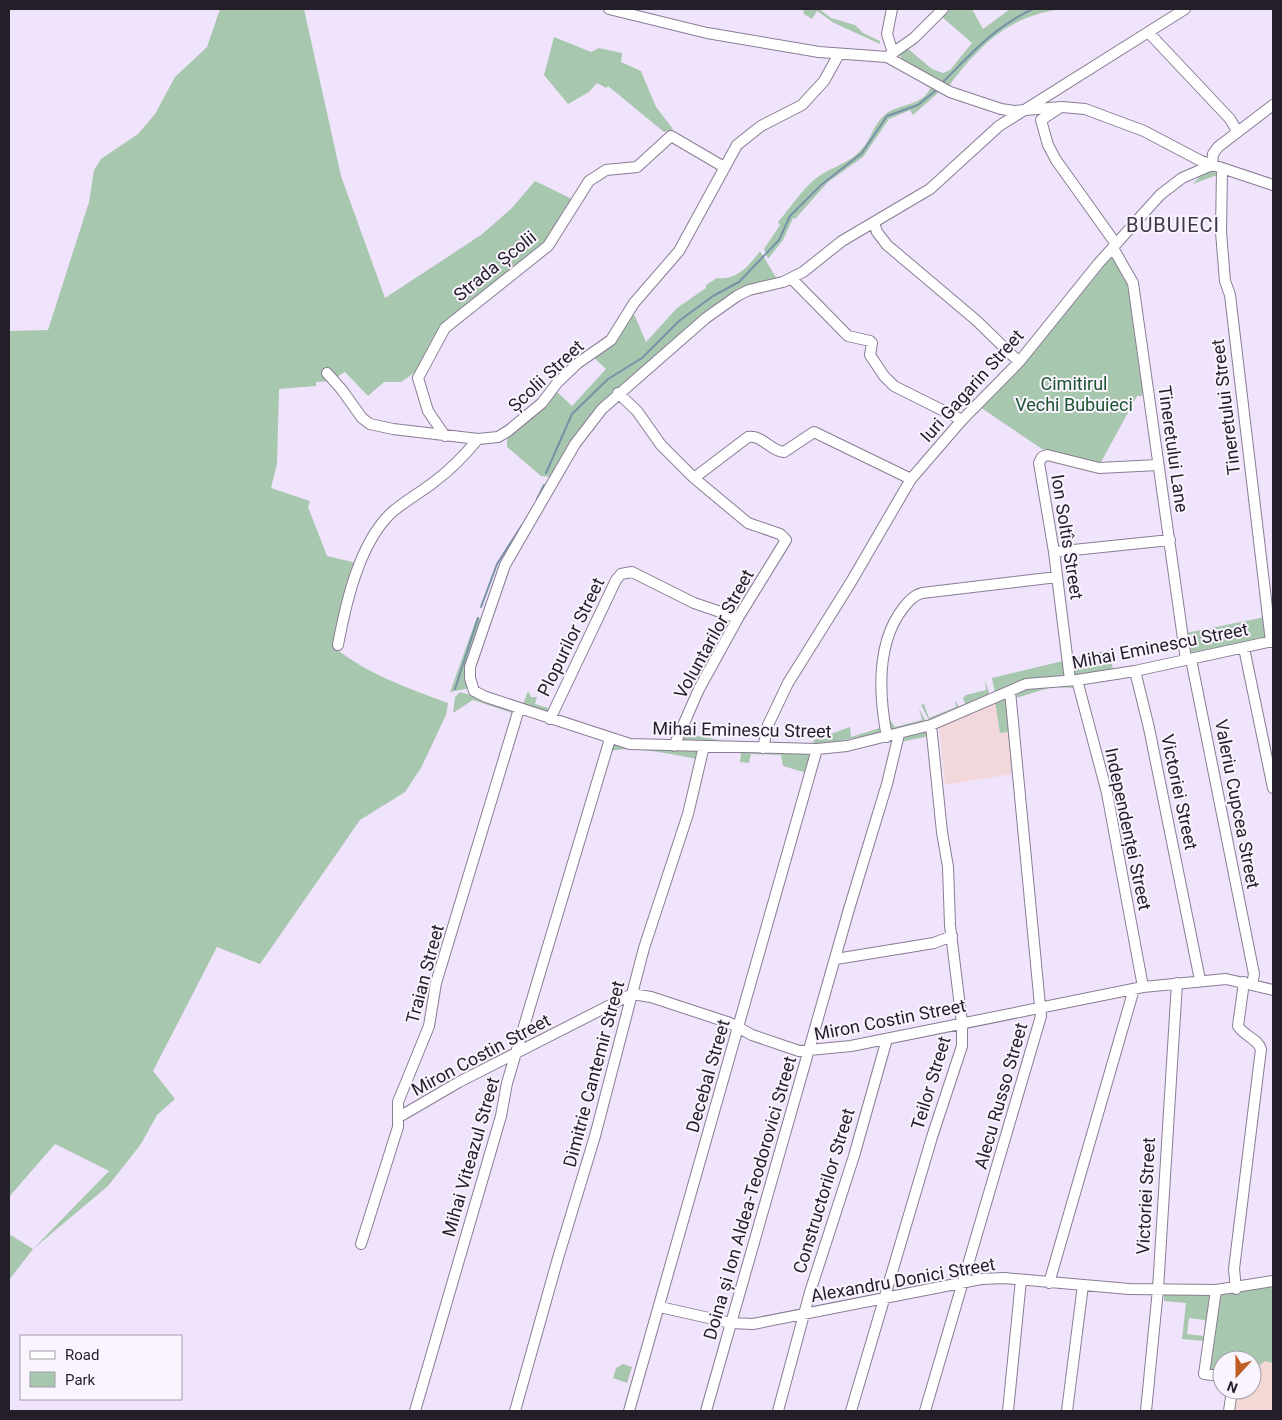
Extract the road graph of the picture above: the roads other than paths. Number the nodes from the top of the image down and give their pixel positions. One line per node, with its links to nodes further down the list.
1 (609, 9): 6 (street)
2 (892, 9): 7 (street)
3 (943, 9): 7 (street)
4 (1185, 9): 5 (street)
5 (1149, 33): 10 (street); 11 (street)
6 (839, 54): 7 (street); 13 (street, Școlii Street)
7 (890, 56): 10 (street)
8 (1273, 105): 11 (street)
9 (1062, 106): 10 (street); 12 (street); 17 (street, Tineretului Lane)
10 (1026, 109): 16 (street)
11 (1237, 131): 12 (street)
12 (1212, 165): 14 (street); 17 (street, Iuri Gagarin Street)
13 (724, 167): 23 (street, Strada Școlii); 24 (street, Școlii Street)
14 (1222, 169): 15 (street); 32 (street, Tineretului Street)
15 (1273, 185)
16 (874, 224): 18 (street); 19 (street)
17 (1114, 246): 19 (street, Iuri Gagarin Street); 25 (street, Tineretului Lane)
18 (791, 278): 21 (street); 22 (street)
19 (1019, 362): 22 (street, Iuri Gagarin Street)
20 (327, 373): 23 (street)
21 (618, 393): 26 (street); 39 (street, Mihai Eminescu Street)
22 (962, 420): 27 (street, Iuri Gagarin Street)
23 (445, 436): 24 (street)
24 (478, 439): 33 (street)
25 (1158, 465): 28 (street, Tineretului Lane); 29 (street, Ion Soltîs Street)
26 (694, 478): 27 (street); 31 (street, Voluntarilor Street)
27 (911, 479): 47 (street, Iuri Gagarin Street)
28 (1170, 540): 29 (street); 35 (street, Tineretului Lane)
29 (1054, 552): 30 (street, Ion Soltîs Street)
30 (1057, 577): 37 (street, Ion Soltîs Street); 43 (street)
31 (738, 618): 40 (street, Plopurilor Street); 45 (street, Voluntarilor Street)
32 (1272, 641): 34 (street, Mihai Eminescu Street)
33 (338, 645)
34 (1244, 648): 35 (street, Mihai Eminescu Street); 49 (street)
35 (1188, 659): 36 (street, Mihai Eminescu Street); 54 (street, Valeriu Cupcea Street)
36 (1135, 671): 37 (street, Mihai Eminescu Street); 52 (street, Victoriei Street)
37 (1074, 680): 38 (street, Mihai Eminescu Street); 55 (street, Independenței Street)
38 (1010, 691): 41 (street, Mihai Eminescu Street); 58 (street, Alecu Russo Street)
39 (519, 709): 40 (street, Mihai Eminescu Street); 64 (street, Traian Street)
40 (550, 719): 44 (street, Mihai Eminescu Street)
41 (931, 725): 42 (street, Mihai Eminescu Street); 50 (street, Teilor Street)
42 (899, 734): 43 (street, Mihai Eminescu Street); 51 (street, Doina și Ion Aldea-Teodorovici Street)
43 (887, 737): 48 (street, Mihai Eminescu Street)
44 (610, 739): 45 (street, Mihai Eminescu Street); 62 (street, Mihai Viteazul Street)
45 (674, 746): 46 (street, Mihai Eminescu Street)
46 (704, 746): 47 (street, Mihai Eminescu Street); 57 (street, Dimitrie Cantemir Street)
47 (763, 748): 48 (street, Mihai Eminescu Street)
48 (818, 749): 60 (street, Decebal Street)
49 (1273, 788)
50 (952, 936): 51 (street); 59 (street, Teilor Street)
51 (836, 959): 63 (street, Doina și Ion Aldea-Teodorovici Street)
52 (1200, 980): 53 (street, Miron Costin Street); 54 (street, Miron Costin Street)
53 (1177, 983): 55 (street, Miron Costin Street); 71 (street, Victoriei Street)
54 (1248, 984): 56 (street, Miron Costin Street); 72 (street, Valeriu Cupcea Street)
55 (1138, 988): 58 (street, Miron Costin Street); 69 (street, Independenței Street)
56 (1273, 990)
57 (632, 994): 60 (street, Miron Costin Street); 62 (street, Miron Costin Street); 80 (street, Dimitrie Cantemir Street)
58 (1041, 1007): 59 (street, Miron Costin Street); 68 (street, Alecu Russo Street)
59 (962, 1023): 61 (street, Miron Costin Street); 74 (street, Teilor Street)
60 (739, 1028): 63 (street, Miron Costin Street); 75 (street, Decebal Street)
61 (887, 1039): 63 (street, Miron Costin Street); 76 (street, Constructorilor Street)
62 (518, 1052): 64 (street, Miron Costin Street); 79 (street, Mihai Viteazul Street)
63 (810, 1052): 77 (street, Doina și Ion Aldea-Teodorovici Street)
64 (399, 1117): 65 (street, Traian Street)
65 (361, 1244)
66 (1021, 1280): 68 (street, Alexandru Donici Street); 69 (street, Alexandru Donici Street); 86 (street)
67 (1273, 1281): 72 (street, Alexandru Donici Street)
68 (963, 1283): 74 (street, Alexandru Donici Street); 85 (street, Alecu Russo Street)
69 (1048, 1283): 70 (street, Alexandru Donici Street)
70 (1083, 1285): 71 (street, Alexandru Donici Street); 87 (street)
71 (1158, 1288): 73 (street, Alexandru Donici Street); 88 (street, Victoriei Street)
72 (1236, 1288): 73 (street, Alexandru Donici Street)
73 (1216, 1290): 78 (street)
74 (885, 1297): 76 (street, Alexandru Donici Street); 84 (street, Teilor Street)
75 (660, 1306): 77 (street, Alexandru Donici Street); 81 (street, Decebal Street)
76 (805, 1314): 77 (street, Alexandru Donici Street); 83 (street, Constructorilor Street)
77 (731, 1323): 82 (street, Doina și Ion Aldea-Teodorovici Street)
78 (1212, 1375)
79 (415, 1411)
80 (515, 1411)
81 (629, 1411)
82 (706, 1411)
83 (778, 1411)
84 (851, 1411)
85 (925, 1411)
86 (1008, 1411)
87 (1067, 1411)
88 (1146, 1411)

